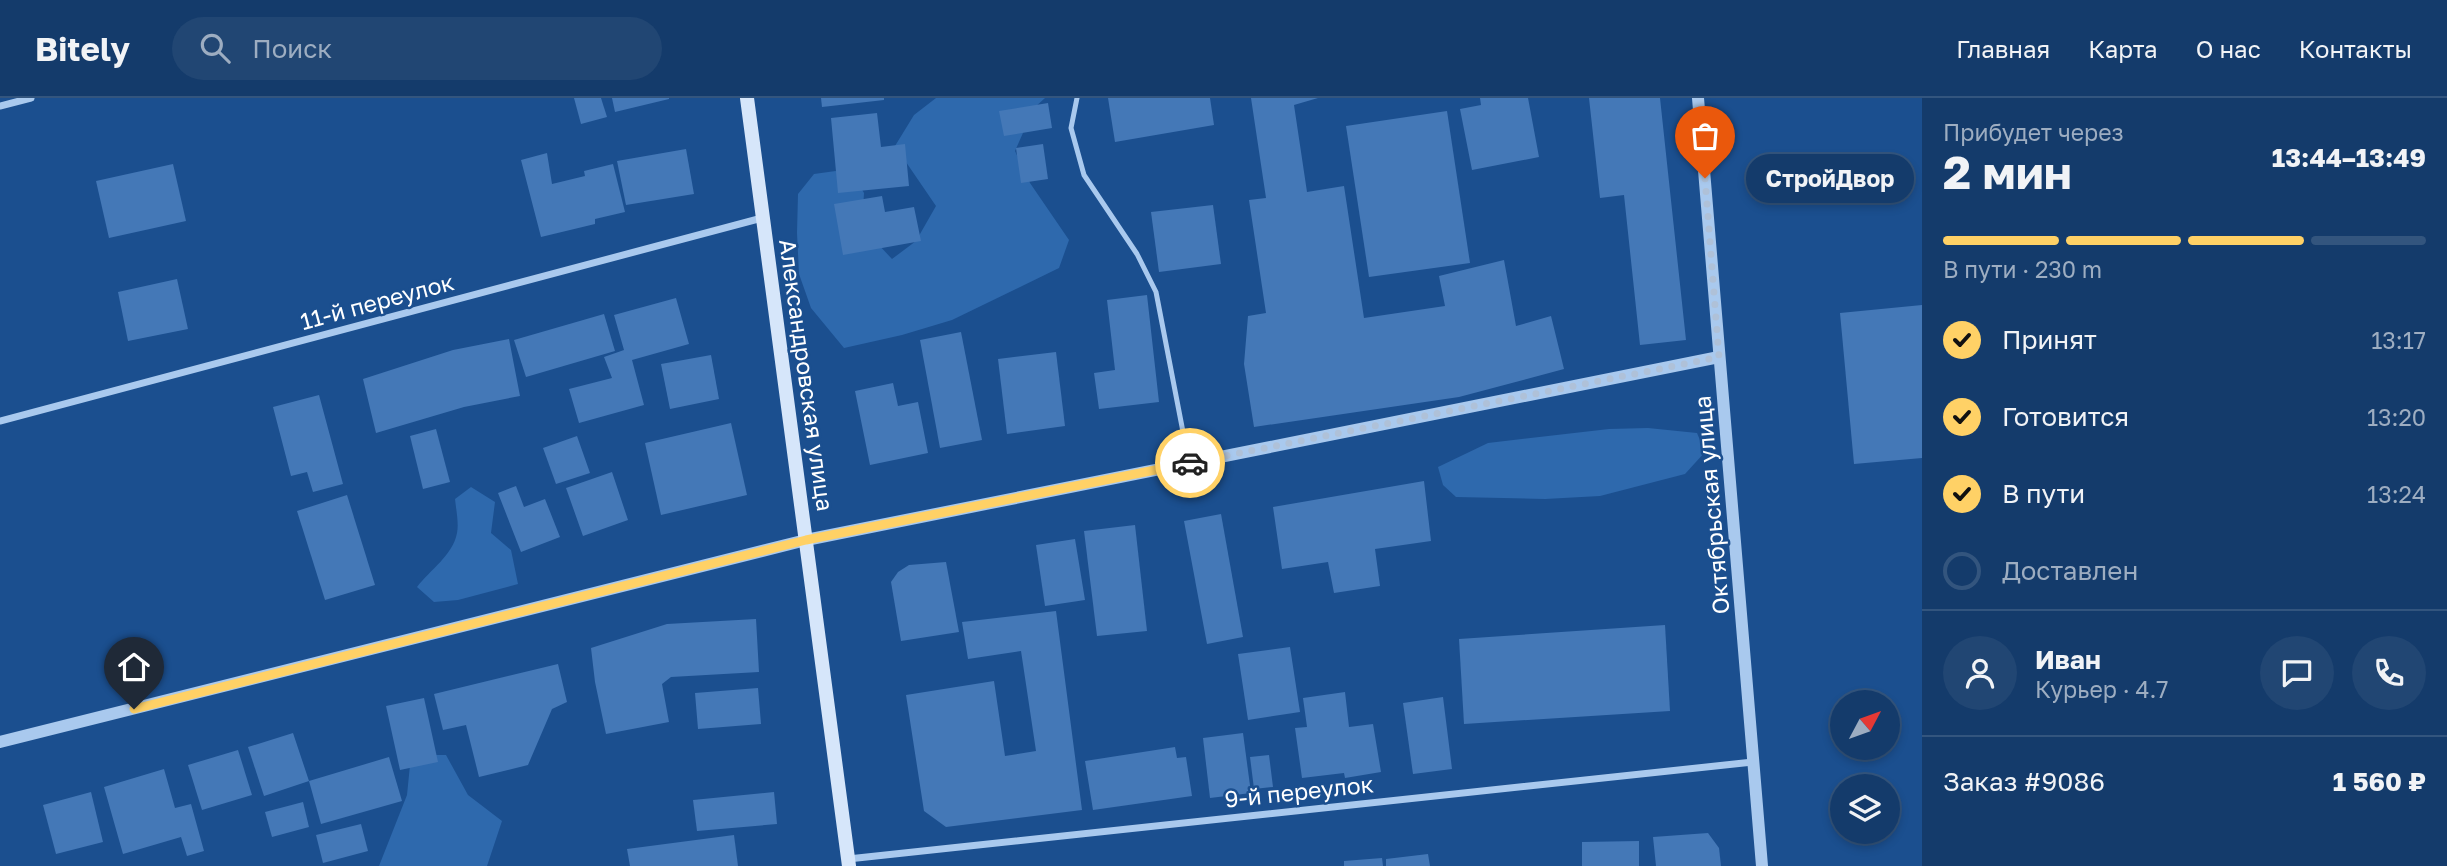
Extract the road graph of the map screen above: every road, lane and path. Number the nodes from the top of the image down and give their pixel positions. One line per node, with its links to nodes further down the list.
1 (31, 98): 5 (street)
2 (747, 98): 6 (main road, Александровская улица)
3 (1077, 98): 9 (lane)
4 (1698, 98): 7 (street, Октябрьская улица)
5 (0, 106)
6 (763, 218): 8 (street, 11-й переулок); 10 (main road, Александровская улица)
7 (1719, 357): 9 (street); 12 (street, Октябрьская улица)
8 (0, 421)
9 (1189, 463): 10 (street)
10 (806, 540): 11 (street); 13 (main road, Александровская улица)
11 (0, 742)
12 (1753, 762): 13 (street, 9-й переулок); 14 (street, Октябрьская улица)
13 (849, 862)
14 (1762, 866)

